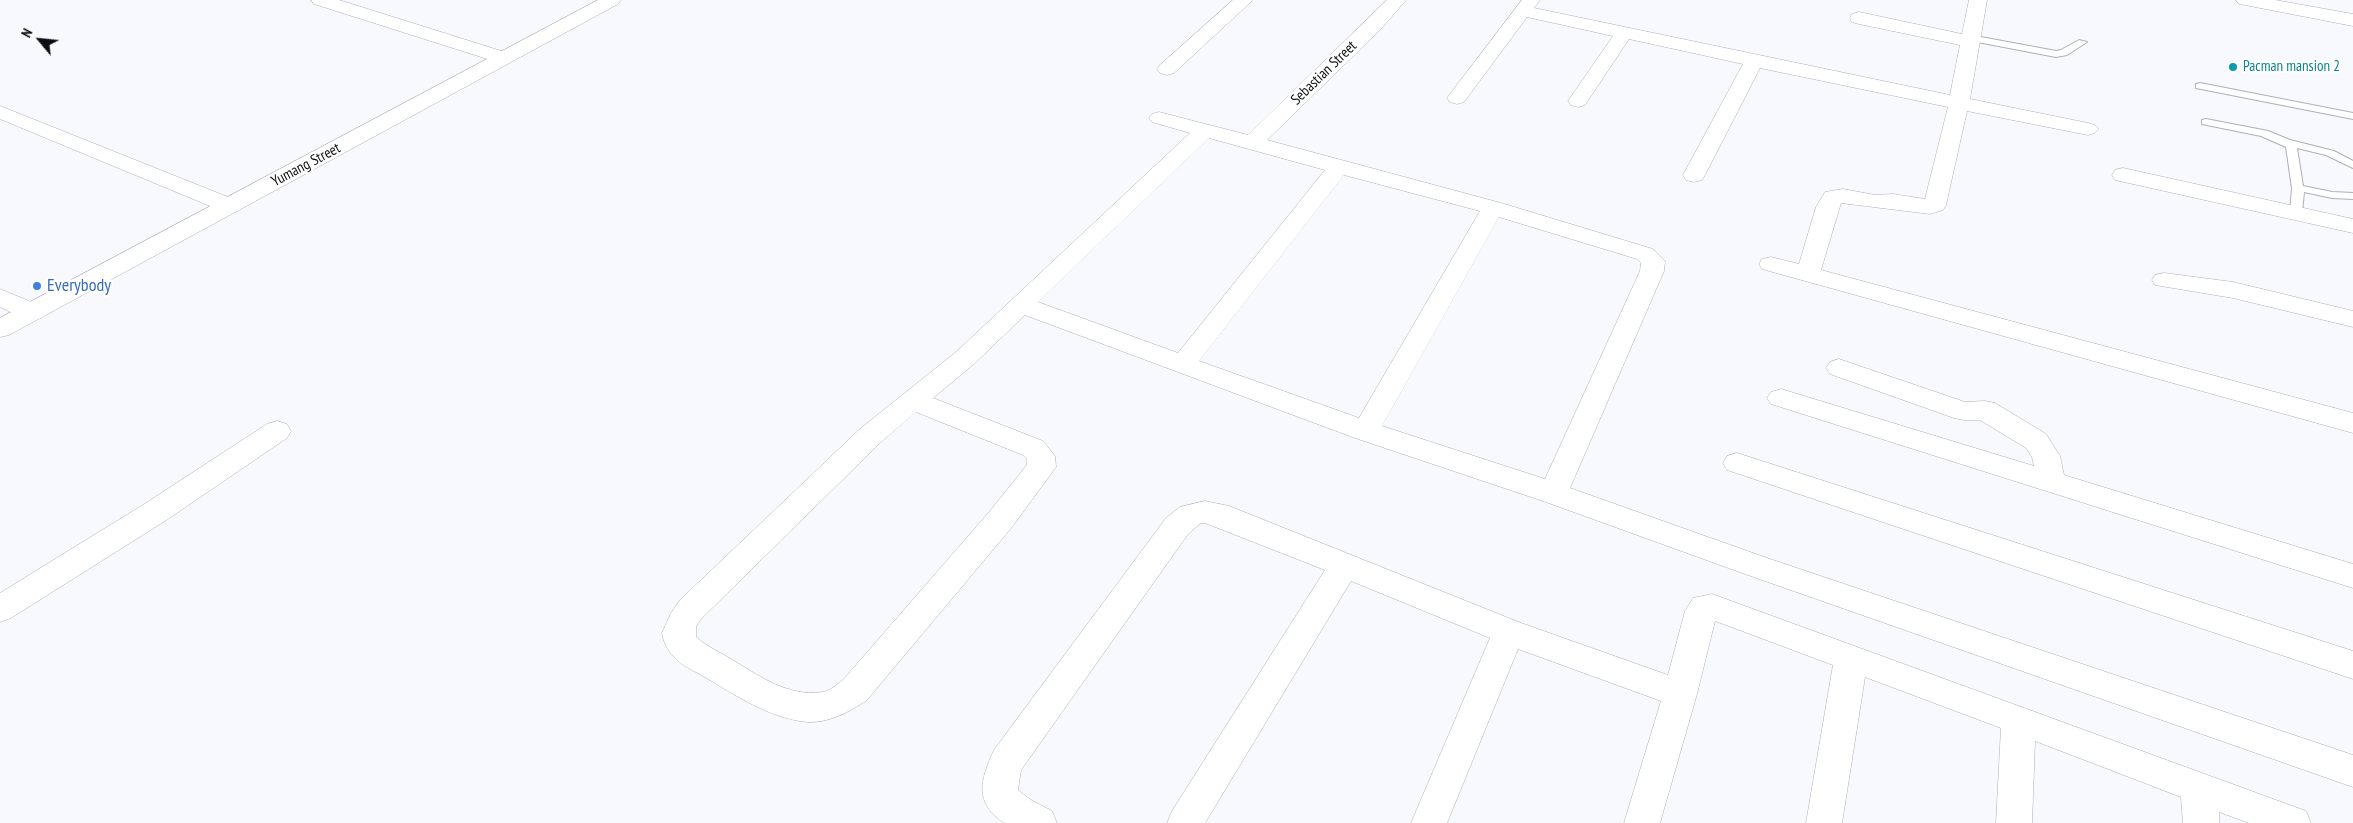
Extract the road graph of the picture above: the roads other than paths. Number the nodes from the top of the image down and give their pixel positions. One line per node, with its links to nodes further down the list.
1 (320, 0): 13 (street)
2 (612, 0): 13 (street, Yumang Street)
3 (1244, 0): 15 (street)
4 (1396, 0): 27 (street, Sebastian Street)
5 (1978, 0): 11 (street)
6 (2245, 0): 9 (street)
7 (1527, 5): 10 (street); 17 (street)
8 (1860, 18): 11 (street)
9 (2353, 20)
10 (1624, 33): 14 (street); 18 (street)
11 (1970, 39): 12 (lane); 19 (street)
12 (2082, 42)
13 (504, 58): 34 (street, Yumang Street)
14 (1754, 61): 19 (street); 30 (street)
15 (1167, 69)
16 (2200, 86): 21 (lane)
17 (1457, 98)
18 (1578, 101)
19 (1959, 103): 24 (street); 39 (street)
20 (0, 112): 34 (street)
21 (2353, 116)
22 (1159, 118): 25 (street)
23 (2206, 122): 26 (lane)
24 (2088, 129)
25 (1204, 131): 27 (street); 42 (street)
26 (2288, 142): 28 (lane); 32 (lane)
27 (1251, 144): 29 (street)
28 (2353, 165)
29 (1339, 167): 35 (street); 46 (street)
30 (1694, 175)
31 (2123, 175): 36 (street)
32 (2299, 188): 33 (lane); 36 (lane)
33 (2353, 196)
34 (230, 206): 43 (street, Yumang Street)
35 (1493, 208): 52 (street); 55 (street)
36 (2296, 213): 37 (street)
37 (2353, 226)
38 (1771, 264): 39 (street)
39 (1808, 274): 50 (street)
40 (2164, 280): 44 (street)
41 (0, 297): 43 (street)
42 (1021, 305): 46 (street); 49 (street)
43 (32, 312): 45 (street, Yumang Street)
44 (2353, 319)
45 (0, 329)
46 (1182, 365): 52 (street)
47 (1839, 368): 54 (street)
48 (1781, 398): 54 (street)
49 (914, 401): 49 (street)
50 (2353, 423)
51 (277, 430): 58 (street)
52 (1365, 430): 55 (street)
53 (1738, 463): 61 (street)
54 (2051, 482): 57 (street)
55 (1553, 493): 64 (street)
56 (1344, 565): 59 (street); 66 (street); 67 (street)
57 (2353, 576)
58 (0, 609)
59 (1509, 632): 62 (street); 68 (street)
60 (1851, 658): 62 (street); 63 (street); 70 (street)
61 (2353, 665)
62 (1680, 694): 69 (street)
63 (2019, 720): 65 (street); 71 (street)
64 (2353, 771)
65 (2199, 787): 72 (street); 73 (street)
66 (1039, 823)
67 (1185, 823)
68 (1429, 823)
69 (1642, 823)
70 (1824, 823)
71 (2014, 823)
72 (2201, 823)
73 (2293, 823)

